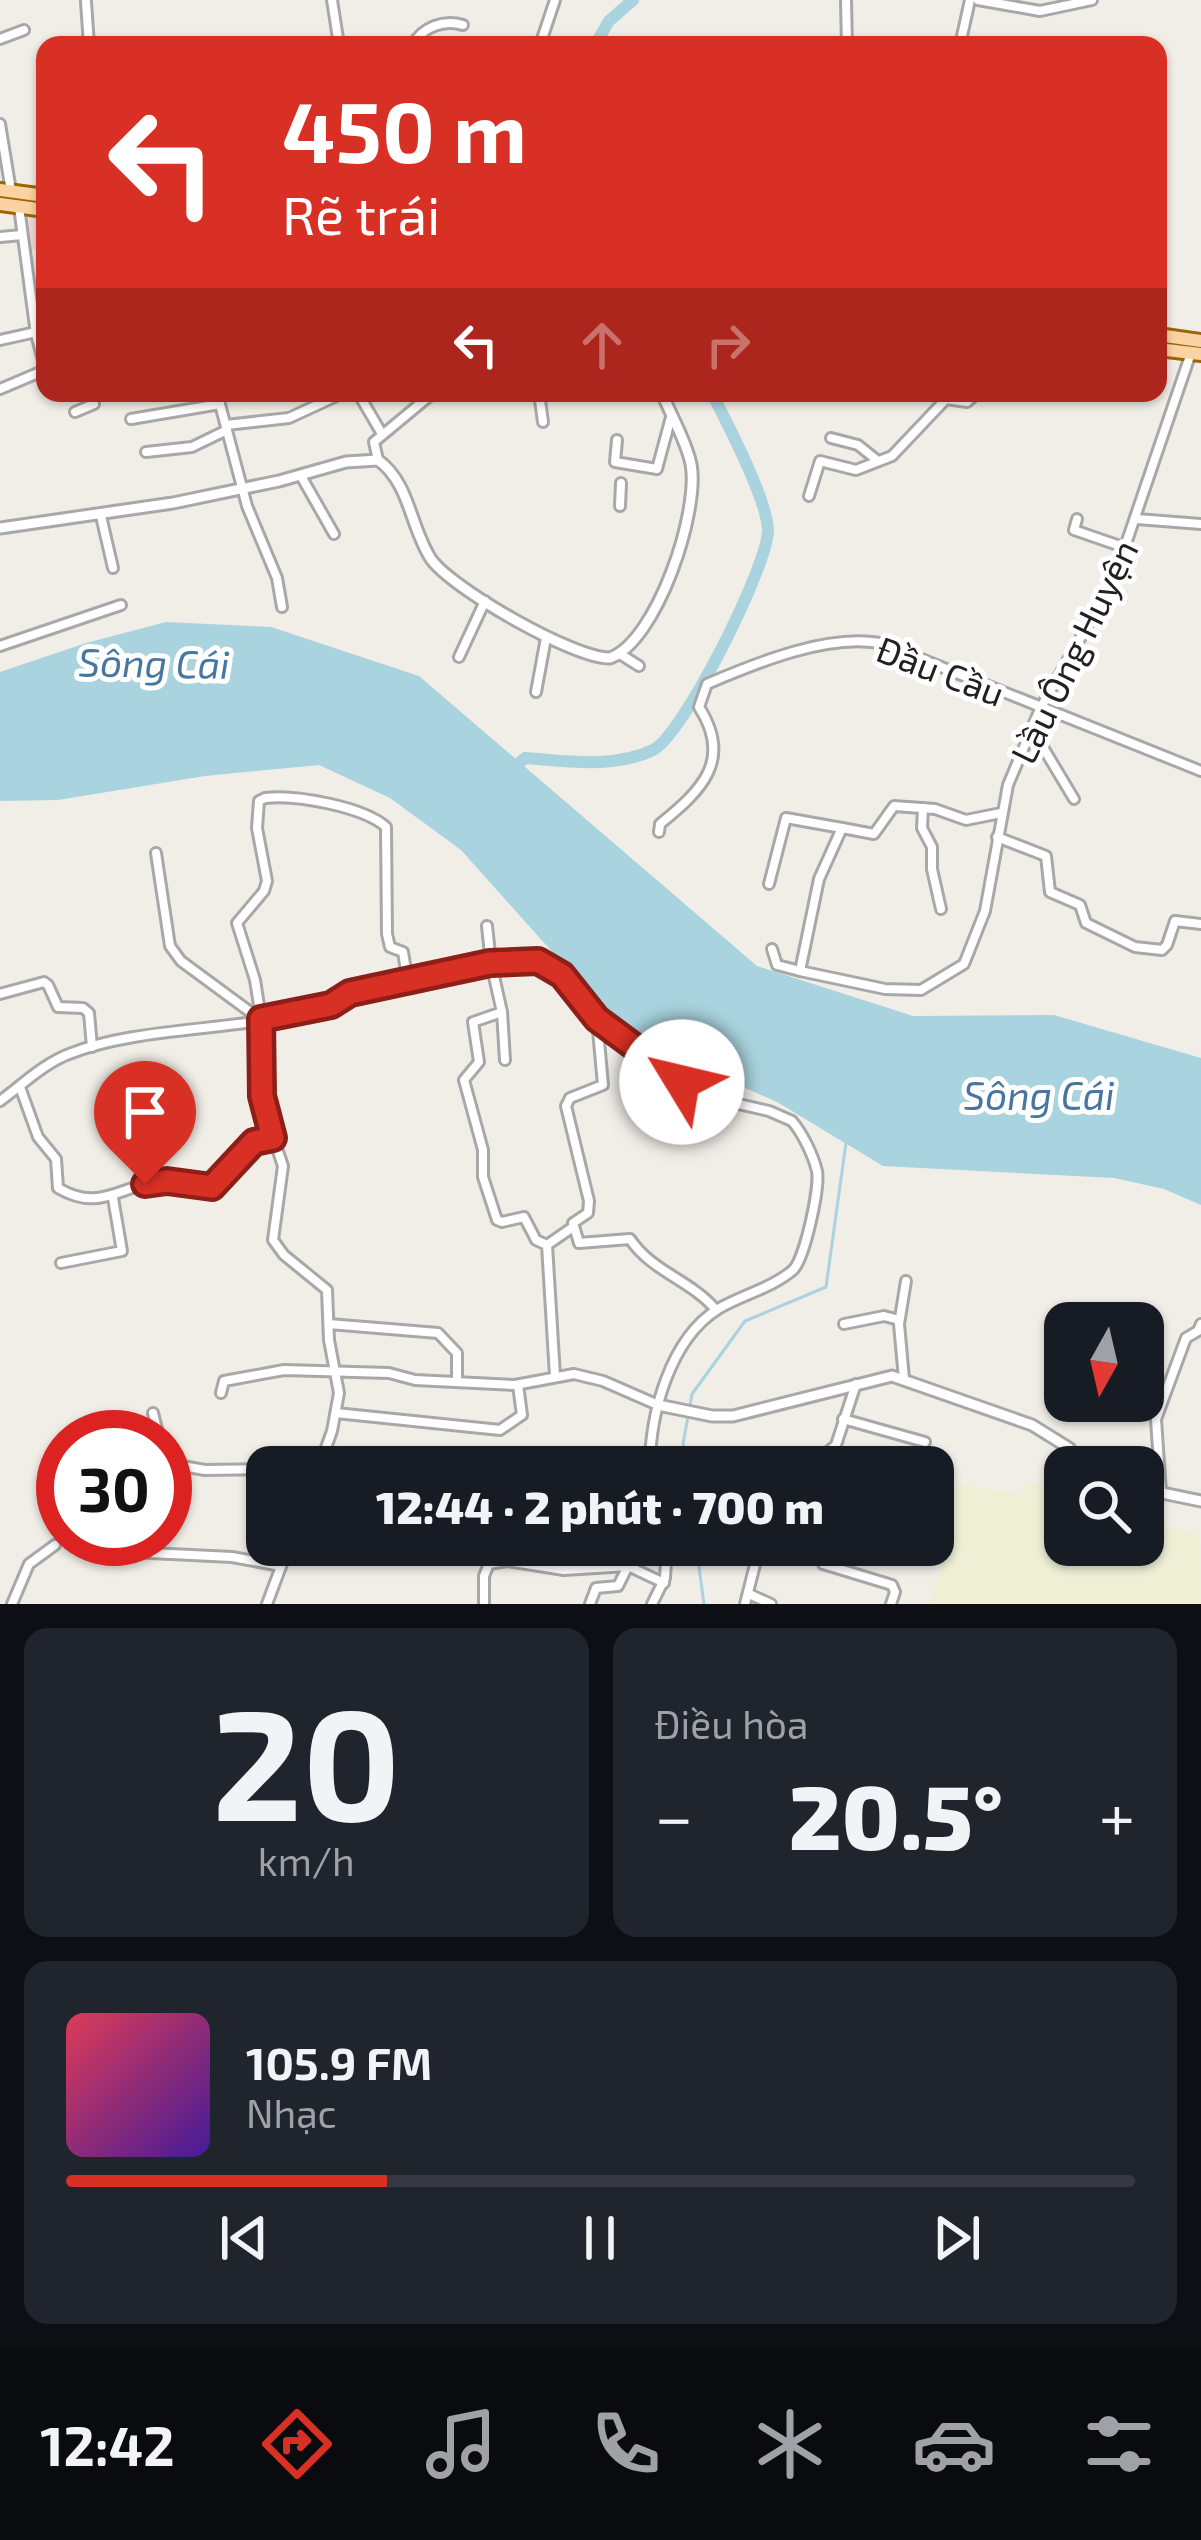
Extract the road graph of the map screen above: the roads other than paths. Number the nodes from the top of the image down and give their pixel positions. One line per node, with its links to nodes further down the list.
1 (332, 0): 10 (street)
2 (555, 0): 12 (street)
3 (847, 0): 13 (street)
4 (974, 0): 5 (street); 14 (street)
5 (1091, 0)
6 (86, 2): 9 (street)
7 (463, 25): 11 (street)
8 (24, 30): 15 (street)
9 (88, 36)
10 (338, 36)
11 (420, 36)
12 (543, 36)
13 (847, 36)
14 (963, 36)
15 (0, 39)
16 (0, 124): 17 (street)
17 (6, 190): 18 (main road)
18 (36, 198)
19 (36, 202): 21 (main road)
20 (0, 204): 21 (main road)
21 (19, 207): 22 (street)
22 (22, 235): 23 (street); 24 (street)
23 (0, 238)
24 (36, 310)
25 (36, 333): 27 (street)
26 (1167, 336): 28 (main road)
27 (0, 340)
28 (1201, 341)
29 (1196, 353): 58 (street, Lầu Ông Huyện)
30 (36, 373): 31 (street)
31 (0, 389)
32 (93, 402): 40 (street)
33 (324, 402): 44 (street)
34 (363, 402): 45 (street)
35 (422, 402): 45 (street)
36 (540, 402): 43 (street)
37 (665, 402): 41 (street)
38 (943, 402): 50 (street)
39 (220, 404): 42 (street); 44 (street)
40 (75, 412)
41 (671, 417): 47 (street); 69 (street)
42 (131, 419)
43 (543, 422)
44 (226, 428): 48 (street); 53 (street)
45 (382, 434): 49 (street)
46 (831, 438): 50 (street)
47 (617, 440)
48 (146, 452)
49 (378, 460): 51 (street); 64 (street)
50 (878, 461): 54 (street)
51 (301, 476): 53 (street); 61 (street)
52 (621, 482): 55 (street)
53 (242, 488): 56 (street); 66 (street)
54 (809, 496)
55 (620, 506)
56 (101, 516): 60 (street); 63 (street)
57 (1077, 519): 62 (street)
58 (1137, 519): 59 (street); 62 (street, Lầu Ông Huyện)
59 (1201, 524)
60 (0, 528)
61 (334, 534)
62 (1126, 548): 73 (street, Lầu Ông Huyện)
63 (113, 568)
64 (485, 601): 67 (street); 70 (street)
65 (121, 604): 68 (street)
66 (282, 608)
67 (546, 638): 69 (street); 72 (street)
68 (0, 646)
69 (620, 654): 71 (street)
70 (459, 657)
71 (639, 666)
72 (536, 692)
73 (1040, 709): 74 (street, Lầu Ông Huyện); 75 (street, Đầu Cầu); 80 (street, Đầu Cầu)
74 (1031, 728): 76 (street); 78 (street, Lầu Ông Huyện)
75 (1201, 772)
76 (1074, 799)
77 (922, 808): 78 (street); 79 (street); 84 (street)
78 (1001, 813): 81 (street, Lầu Ông Huyện)
79 (842, 828): 83 (street); 89 (street)
80 (659, 832)
81 (997, 837): 85 (street); 89 (street, Lầu Ông Huyện)
82 (156, 853): 93 (street)
83 (769, 884)
84 (940, 908)
85 (1201, 924)
86 (487, 926): 88 (street)
87 (772, 950): 89 (street)
88 (490, 963): 90 (street); 92 (street); 94 (street)
89 (800, 971)
90 (408, 983): 93 (street); 93 (street)
91 (0, 994): 95 (street)
92 (502, 1012): 96 (street); 102 (street)
93 (261, 1019): 95 (street); 99 (street)
94 (597, 1019): 101 (street); 105 (street)
95 (92, 1047): 97 (street)
96 (506, 1060)
97 (20, 1087): 98 (street); 100 (street)
98 (0, 1101)
99 (273, 1138): 100 (street); 107 (street)
100 (113, 1198): 103 (street)
101 (573, 1226): 102 (street); 105 (street)
102 (547, 1244): 111 (street)
103 (62, 1263)
104 (906, 1281): 106 (street)
105 (716, 1310): 117 (street)
106 (899, 1320): 108 (street); 112 (street)
107 (329, 1324): 110 (street); 113 (street)
108 (844, 1324)
109 (1201, 1324): 125 (street)
110 (338, 1374): 113 (street); 116 (street); 118 (street)
111 (555, 1376): 115 (street); 117 (street)
112 (904, 1379): 114 (street); 124 (street)
113 (457, 1382): 115 (street)
114 (856, 1384): 117 (street); 119 (street)
115 (518, 1385): 118 (street)
116 (221, 1393)
117 (658, 1406): 122 (street)
118 (336, 1413): 121 (street)
119 (843, 1419): 120 (street); 123 (street)
120 (925, 1442)
121 (326, 1446)
122 (653, 1446)
123 (835, 1446)
124 (1066, 1446)
125 (1158, 1446)
126 (192, 1468): 127 (street)
127 (246, 1469)
128 (1164, 1494): 129 (street)
129 (1201, 1501)
130 (192, 1555): 132 (street)
131 (36, 1559): 142 (street)
132 (246, 1560)
133 (281, 1566): 143 (street)
134 (488, 1566): 144 (street)
135 (540, 1566): 136 (street)
136 (628, 1566): 140 (street); 145 (street)
137 (666, 1566): 140 (street)
138 (755, 1566): 141 (street)
139 (830, 1566): 148 (street)
140 (664, 1583): 146 (street)
141 (747, 1599): 147 (street)
142 (12, 1604)
143 (267, 1604)
144 (484, 1604)
145 (590, 1604)
146 (652, 1604)
147 (771, 1604)
148 (891, 1604)

